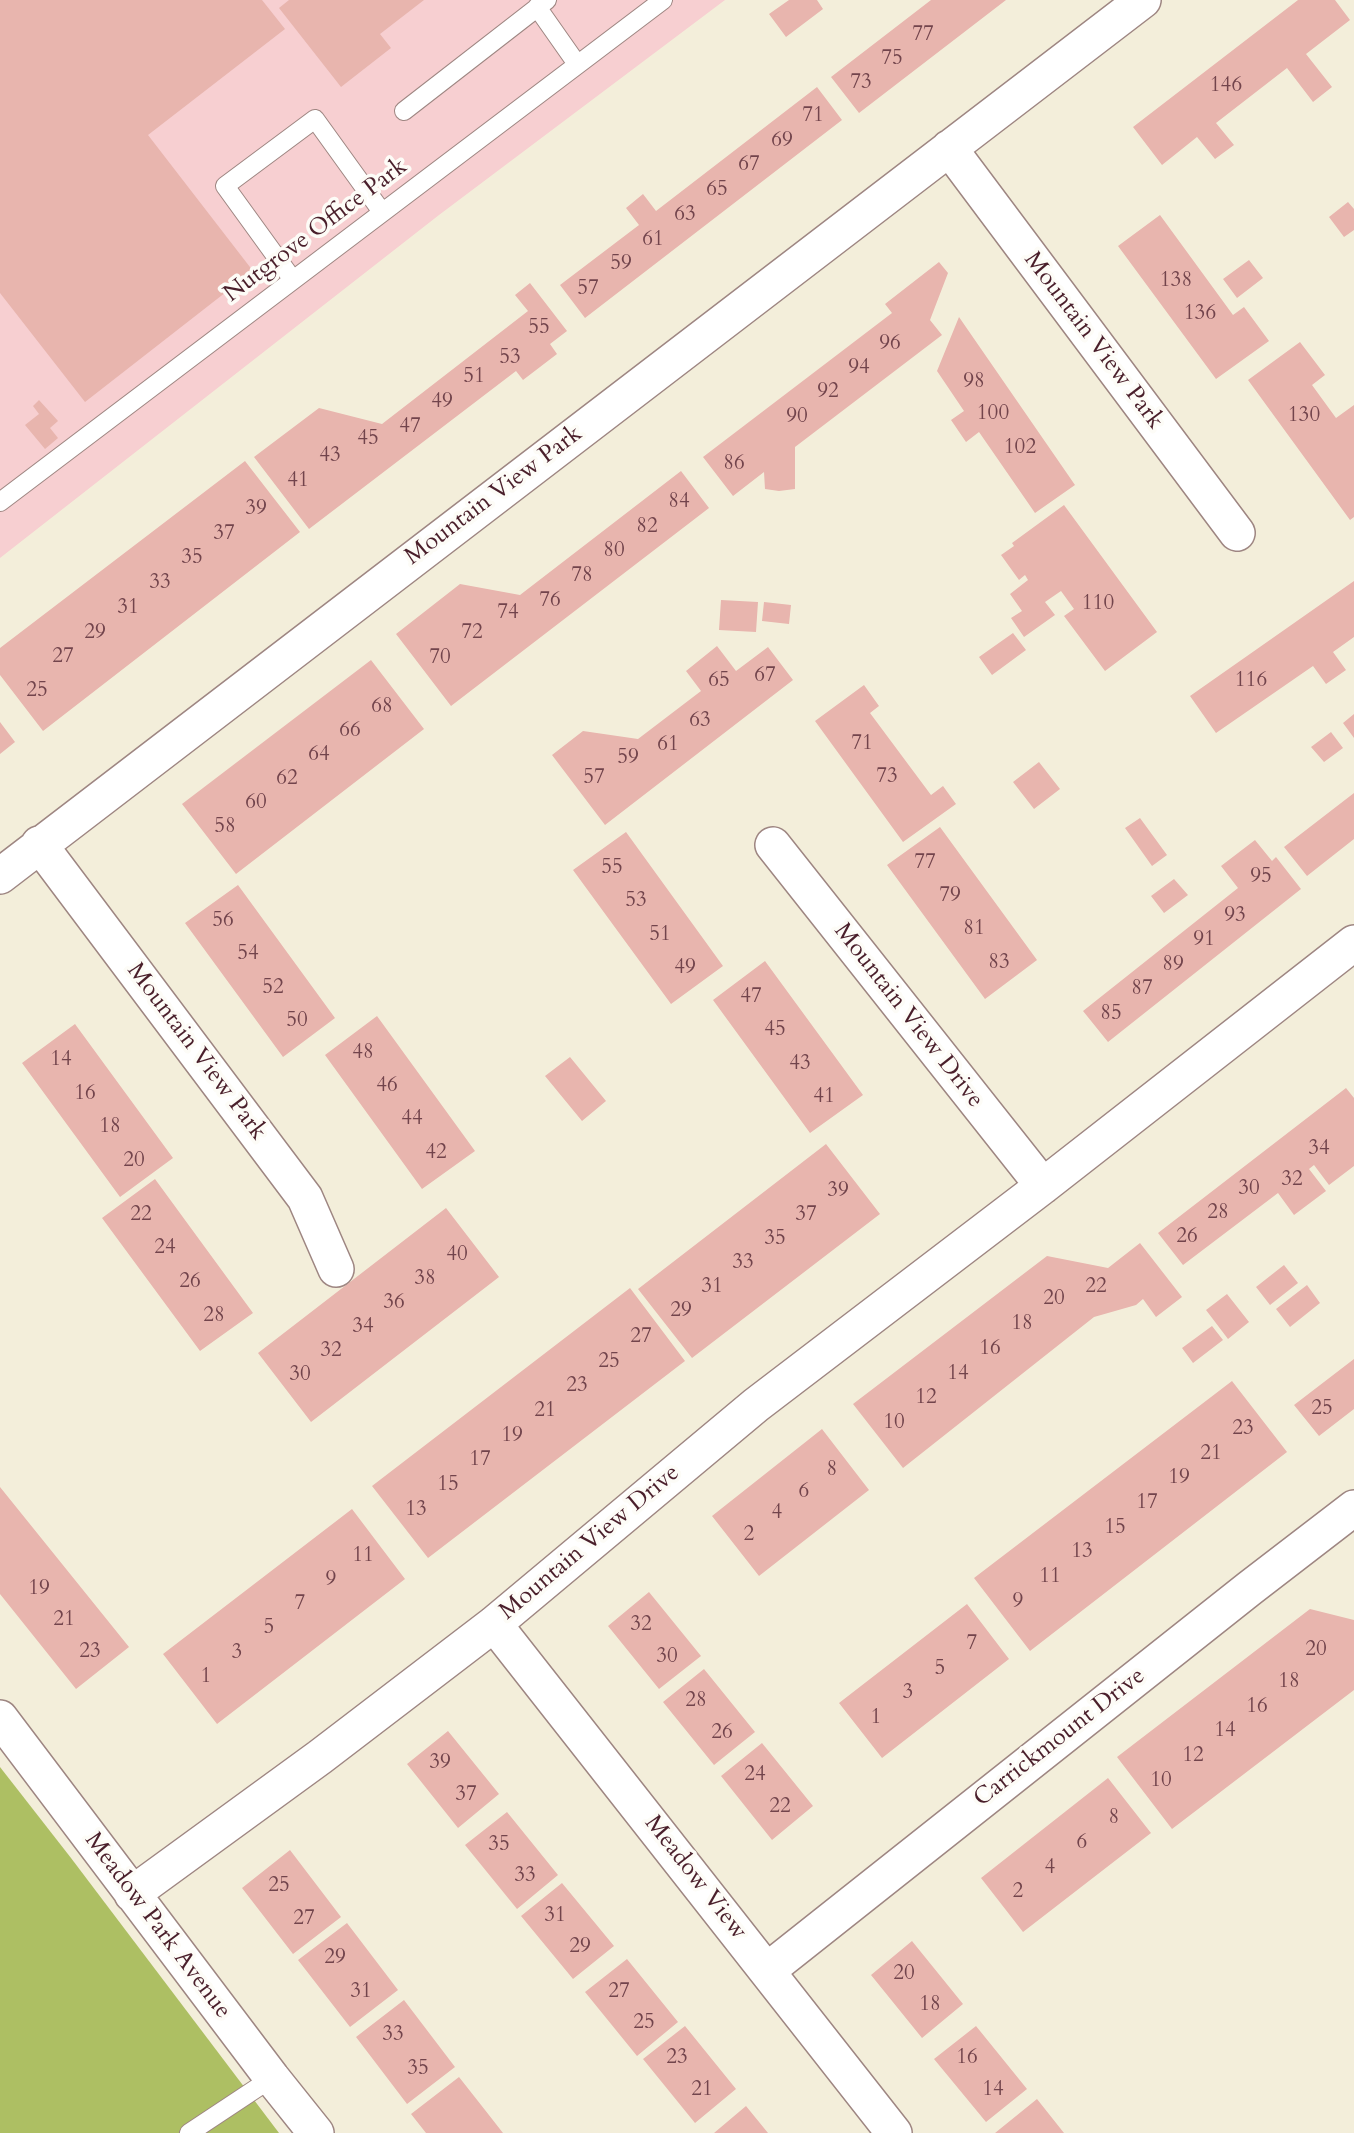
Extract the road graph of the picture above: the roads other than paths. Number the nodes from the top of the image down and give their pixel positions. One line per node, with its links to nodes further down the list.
1 (663, 0): 4 (lane, Nutgrove Office Park)
2 (1143, 0): 6 (street, Mountain View Park)
3 (542, 4): 4 (lane); 5 (lane)
4 (577, 64): 7 (lane, Nutgrove Office Park)
5 (404, 111)
6 (949, 148): 10 (street, Mountain View Park); 11 (street, Mountain View Park)
7 (382, 212): 8 (lane, Nutgrove Office Park); 8 (lane)
8 (293, 279): 9 (lane, Nutgrove Office Park)
9 (0, 502)
10 (1237, 533)
11 (39, 845): 13 (street, Mountain View Park); 16 (street, Mountain View Park)
12 (773, 845): 15 (street, Mountain View Drive)
13 (0, 876)
14 (1354, 943): 15 (street, Mountain View Drive)
15 (1044, 1186): 18 (street, Mountain View Drive)
16 (336, 1269)
17 (1354, 1508): 21 (street, Carrickmount Drive)
18 (494, 1624): 20 (street, Mountain View Drive); 21 (street, Meadow View)
19 (0, 1718): 20 (street, Meadow Park Avenue)
20 (132, 1894): 22 (street, Meadow Park Avenue)
21 (768, 1970): 25 (street, Meadow View)
22 (272, 2078): 23 (lane); 24 (street, Meadow Park Avenue)
23 (189, 2133)
24 (316, 2133)
25 (894, 2133)

